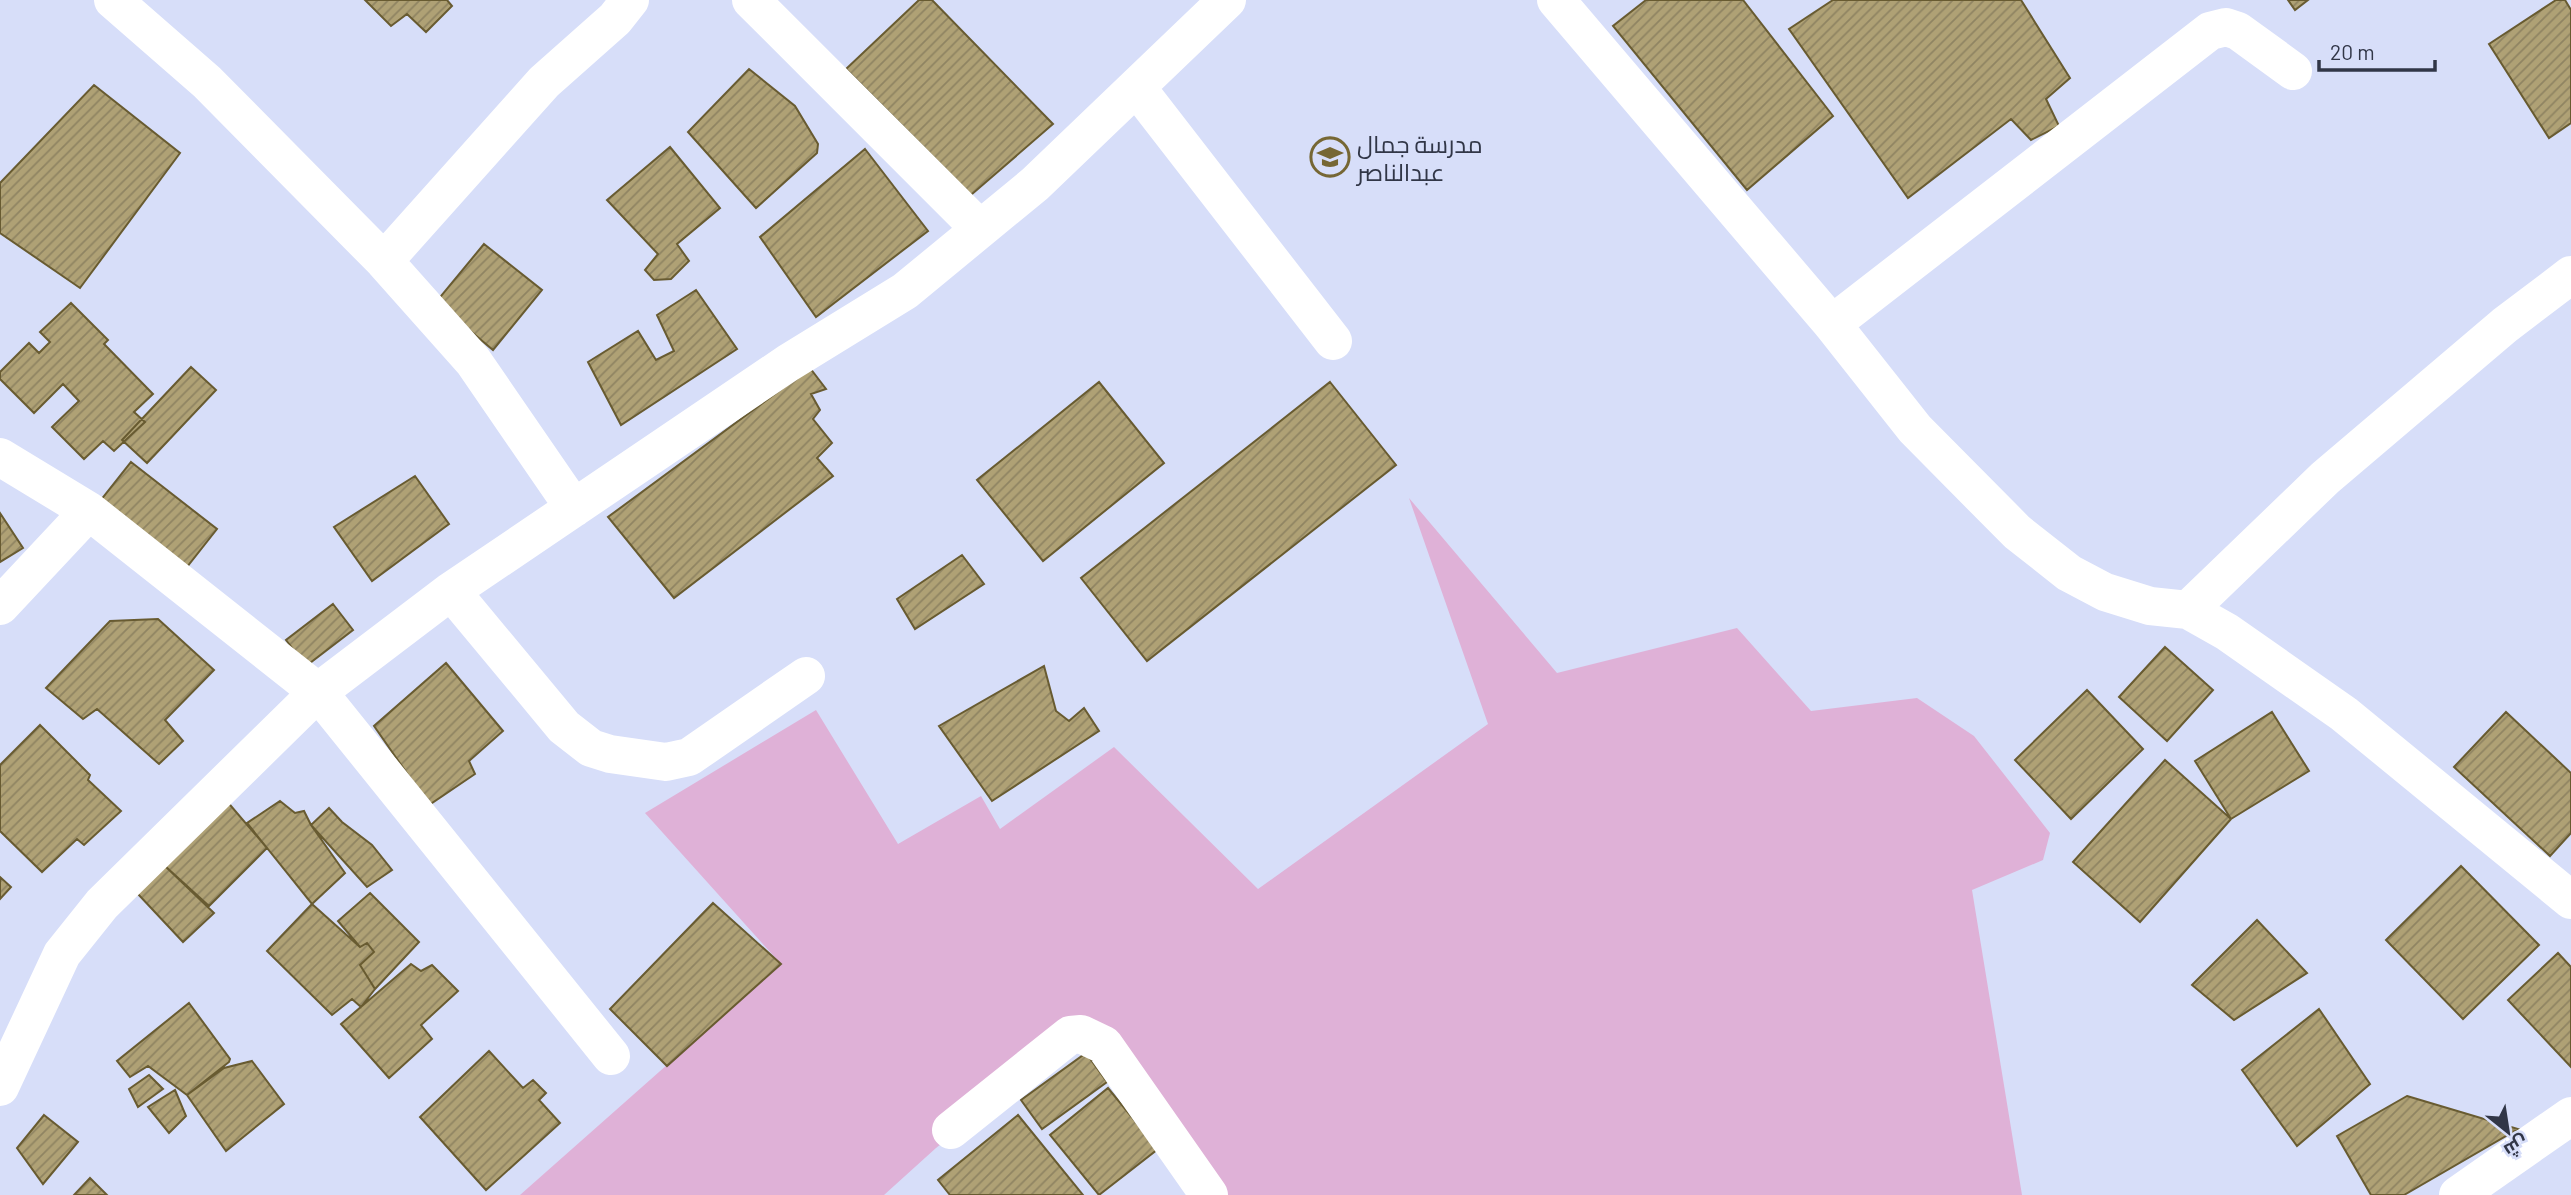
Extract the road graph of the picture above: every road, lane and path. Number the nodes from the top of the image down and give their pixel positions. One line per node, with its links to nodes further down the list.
1 (114, 0): 9 (street)
2 (631, 0): 9 (street)
3 (751, 0): 8 (street)
4 (1227, 0): 7 (street)
5 (1556, 0): 11 (street)
6 (2293, 71): 11 (street)
7 (1137, 88): 8 (street); 12 (street)
8 (980, 229): 14 (street)
9 (383, 261): 14 (street)
10 (2571, 275): 18 (street)
11 (1832, 324): 18 (street)
12 (1333, 341)
13 (0, 457): 15 (street)
14 (574, 508): 16 (street)
15 (89, 511): 17 (street); 20 (street)
16 (451, 591): 19 (street); 20 (street)
17 (0, 606)
18 (2188, 611): 21 (street)
19 (806, 676)
20 (318, 692): 22 (street); 23 (street)
21 (2571, 900)
22 (611, 1056)
23 (0, 1087)
24 (2571, 1116): 27 (street)
25 (951, 1130): 26 (street)
26 (1209, 1195)
27 (2458, 1195)

